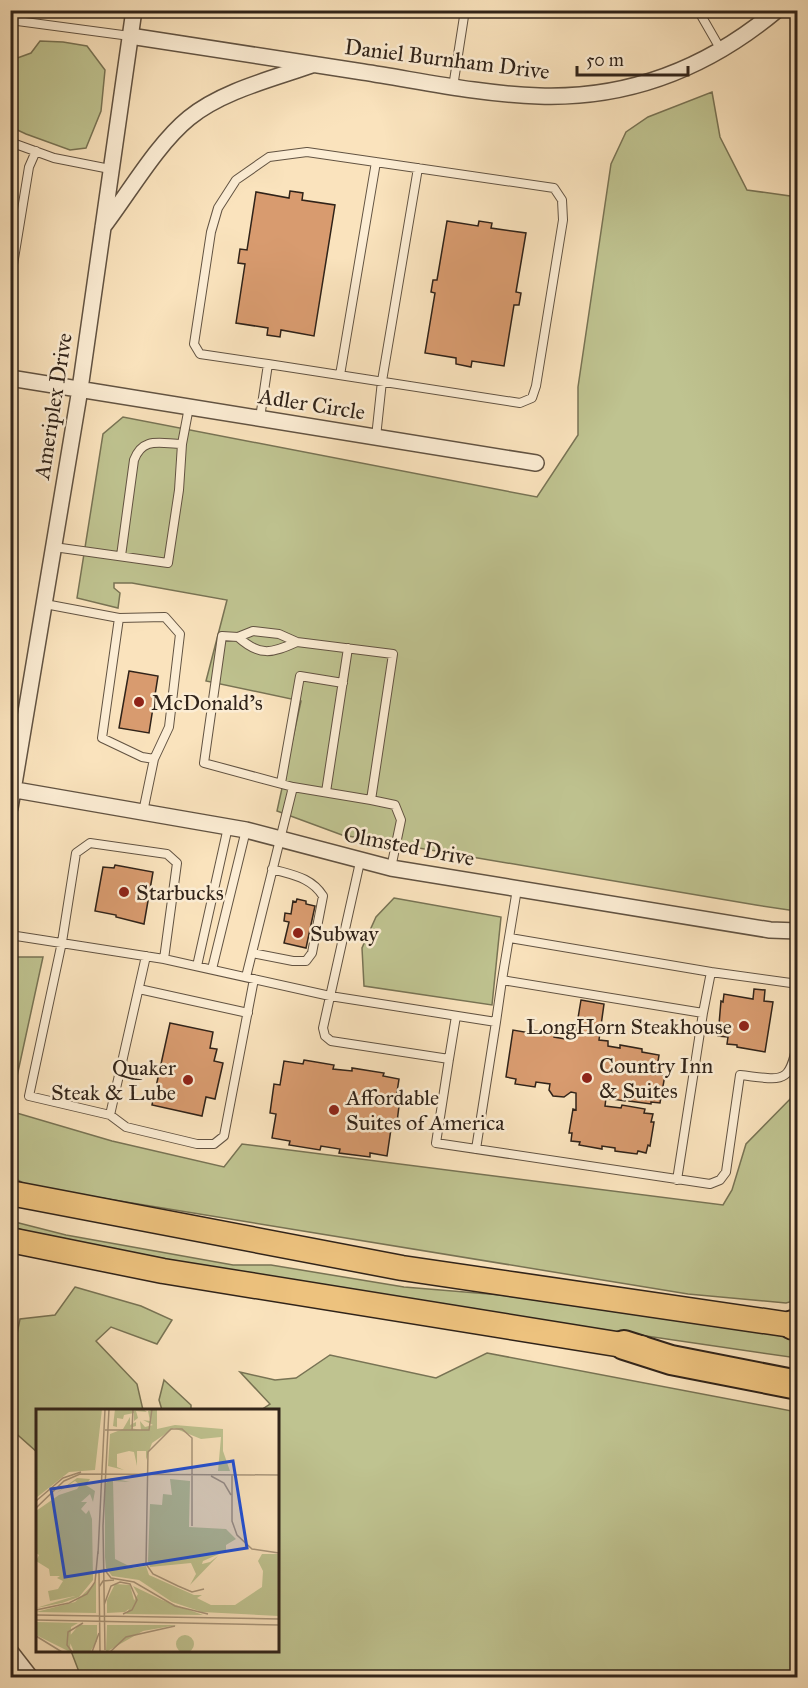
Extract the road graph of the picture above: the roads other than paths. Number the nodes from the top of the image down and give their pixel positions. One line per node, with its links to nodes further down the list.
1 (134, 10): 8 (street, Ameriplex Drive)
2 (465, 10): 11 (lane)
3 (698, 10): 9 (lane)
4 (777, 10): 9 (street, Daniel Burnham Drive)
5 (790, 10): 6 (lane)
6 (798, 17)
7 (10, 20): 8 (lane)
8 (130, 36): 10 (street, Daniel Burnham Drive); 16 (street, Ameriplex Drive)
9 (721, 51): 11 (street, Daniel Burnham Drive)
10 (314, 64): 11 (street, Daniel Burnham Drive); 17 (street)
11 (453, 87)
12 (10, 142): 13 (lane)
13 (36, 151): 16 (lane); 18 (lane)
14 (376, 162): 15 (lane); 19 (lane); 20 (lane)
15 (418, 168): 22 (lane); 22 (lane)
16 (110, 169): 17 (street, Ameriplex Drive)
17 (101, 229): 23 (street, Ameriplex Drive)
18 (10, 283)
19 (268, 364): 20 (lane); 25 (lane)
20 (340, 375): 22 (lane)
21 (10, 378): 23 (street, Adler Circle)
22 (382, 381): 26 (lane)
23 (80, 389): 24 (street, Adler Circle); 29 (street, Ameriplex Drive)
24 (189, 407): 25 (street, Adler Circle); 27 (lane)
25 (260, 418): 26 (street, Adler Circle)
26 (376, 437): 28 (street, Adler Circle)
27 (182, 444): 30 (lane); 30 (lane)
28 (536, 463)
29 (54, 547): 30 (lane); 31 (street, Ameriplex Drive)
30 (121, 556)
31 (45, 604): 32 (lane); 40 (street, Ameriplex Drive)
32 (119, 618): 37 (lane); 37 (lane)
33 (238, 638): 34 (lane); 34 (lane); 38 (lane)
34 (297, 642): 35 (lane)
35 (348, 648): 36 (lane); 42 (lane)
36 (343, 683): 38 (lane); 41 (lane)
37 (154, 759): 44 (lane)
38 (281, 783): 39 (lane)
39 (293, 787): 41 (lane); 47 (lane)
40 (12, 789): 43 (street, Ameriplex Drive); 44 (street, Olmsted Drive)
41 (326, 792): 42 (lane)
42 (371, 800): 49 (lane)
43 (10, 808)
44 (143, 812): 45 (street, Olmsted Drive)
45 (228, 827): 46 (street, Olmsted Drive); 59 (lane)
46 (246, 830): 47 (street, Olmsted Drive); 60 (lane)
47 (279, 840): 48 (street, Olmsted Drive); 50 (lane)
48 (360, 862): 49 (street, Olmsted Drive); 66 (lane)
49 (391, 868): 51 (street, Olmsted Drive)
50 (272, 869): 56 (lane); 56 (lane)
51 (517, 889): 52 (street, Olmsted Drive); 54 (lane)
52 (798, 931)
53 (10, 935): 55 (lane)
54 (510, 938): 61 (lane); 63 (lane)
55 (62, 942): 57 (lane); 58 (lane); 73 (lane)
56 (252, 953): 62 (lane)
57 (146, 956): 58 (lane); 65 (lane)
58 (164, 959): 59 (lane)
59 (197, 966): 60 (lane)
60 (212, 969): 62 (lane)
61 (711, 972): 64 (lane); 68 (lane)
62 (250, 978): 66 (lane); 67 (lane)
63 (502, 980): 68 (lane); 70 (lane)
64 (798, 984)
65 (139, 989): 67 (lane); 73 (lane)
66 (330, 996): 69 (lane); 72 (lane)
67 (248, 1013): 73 (lane)
68 (704, 1013): 75 (lane)
69 (456, 1016): 70 (lane); 72 (lane)
70 (496, 1022): 74 (lane)
71 (798, 1038): 75 (lane)
72 (449, 1059): 74 (lane)
73 (110, 1115)
74 (476, 1149): 75 (lane)
75 (677, 1179)
76 (10, 1192): 78 (main road)
77 (10, 1240): 79 (main road)
78 (796, 1325)
79 (624, 1345): 80 (main road); 81 (highway)
80 (798, 1371)
81 (798, 1385)
82 (10, 1651): 83 (street)
83 (31, 1677)

